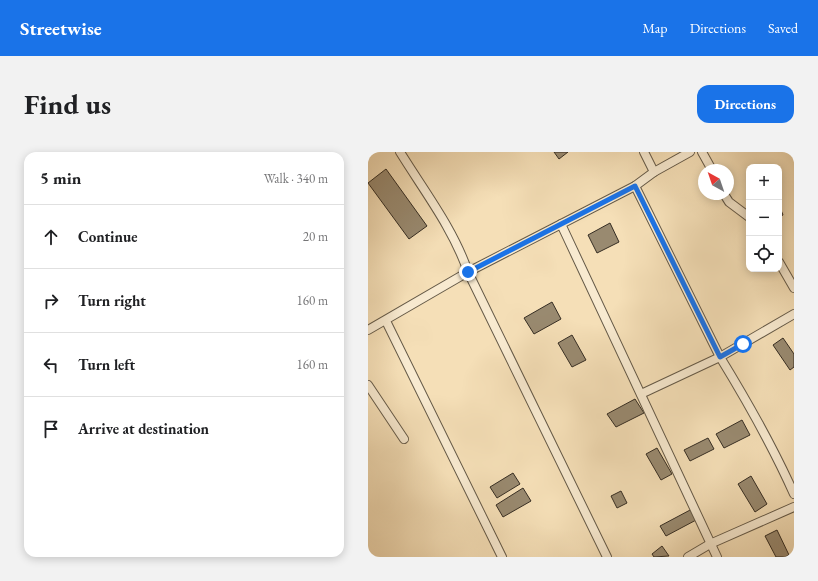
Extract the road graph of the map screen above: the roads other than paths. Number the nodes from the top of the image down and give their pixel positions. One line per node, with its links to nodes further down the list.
1 (400, 152): 12 (street)
2 (644, 152): 6 (street)
3 (690, 152): 6 (street)
4 (702, 152): 5 (street)
5 (709, 164)
6 (654, 172): 7 (street)
7 (635, 186): 10 (street); 17 (street)
8 (728, 200): 9 (street)
9 (746, 215)
10 (561, 224): 12 (street); 19 (street)
11 (782, 267): 13 (street)
12 (468, 272): 15 (street); 25 (street)
13 (794, 288)
14 (794, 314): 17 (street)
15 (386, 320): 16 (street); 24 (street)
16 (368, 330)
17 (720, 357): 19 (street); 21 (street)
18 (368, 385): 20 (street)
19 (641, 394): 23 (street)
20 (404, 439)
21 (794, 494)
22 (794, 507): 23 (street)
23 (710, 544): 26 (street); 27 (street)
24 (502, 557)
25 (607, 557)
26 (688, 557)
27 (717, 557)

